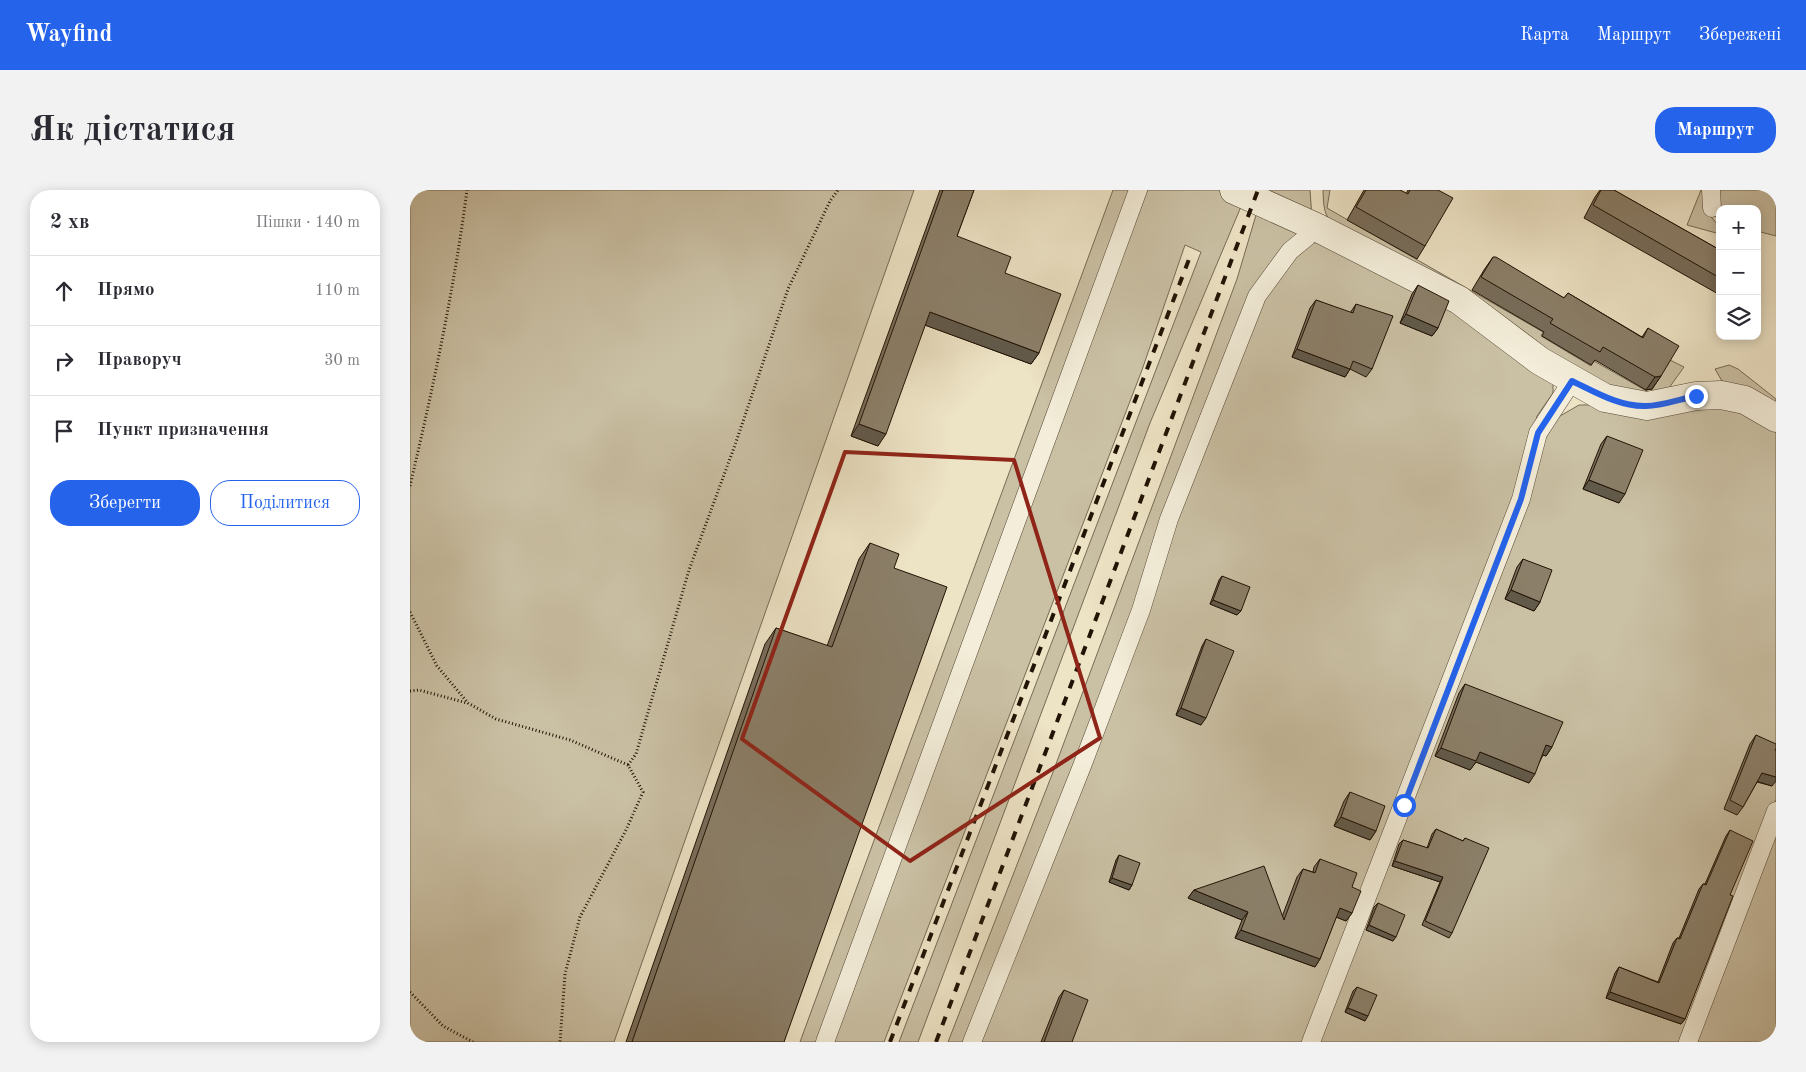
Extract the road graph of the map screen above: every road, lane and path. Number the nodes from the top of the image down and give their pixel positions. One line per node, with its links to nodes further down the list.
1 (838, 190): 12 (path)
2 (1138, 190): 17 (lane)
3 (1234, 190): 5 (street)
4 (467, 191): 8 (path)
5 (1316, 226): 6 (street); 18 (lane)
6 (1572, 381): 7 (street); 19 (lane)
7 (1776, 418)
8 (410, 486)
9 (410, 612): 11 (path)
10 (410, 691): 11 (path)
11 (468, 703): 12 (path)
12 (628, 765): 16 (path)
13 (1776, 811): 20 (lane)
14 (410, 992): 15 (path)
15 (473, 1042)
16 (560, 1042)
17 (824, 1042)
18 (972, 1042)
19 (1310, 1042)
20 (1688, 1042)

